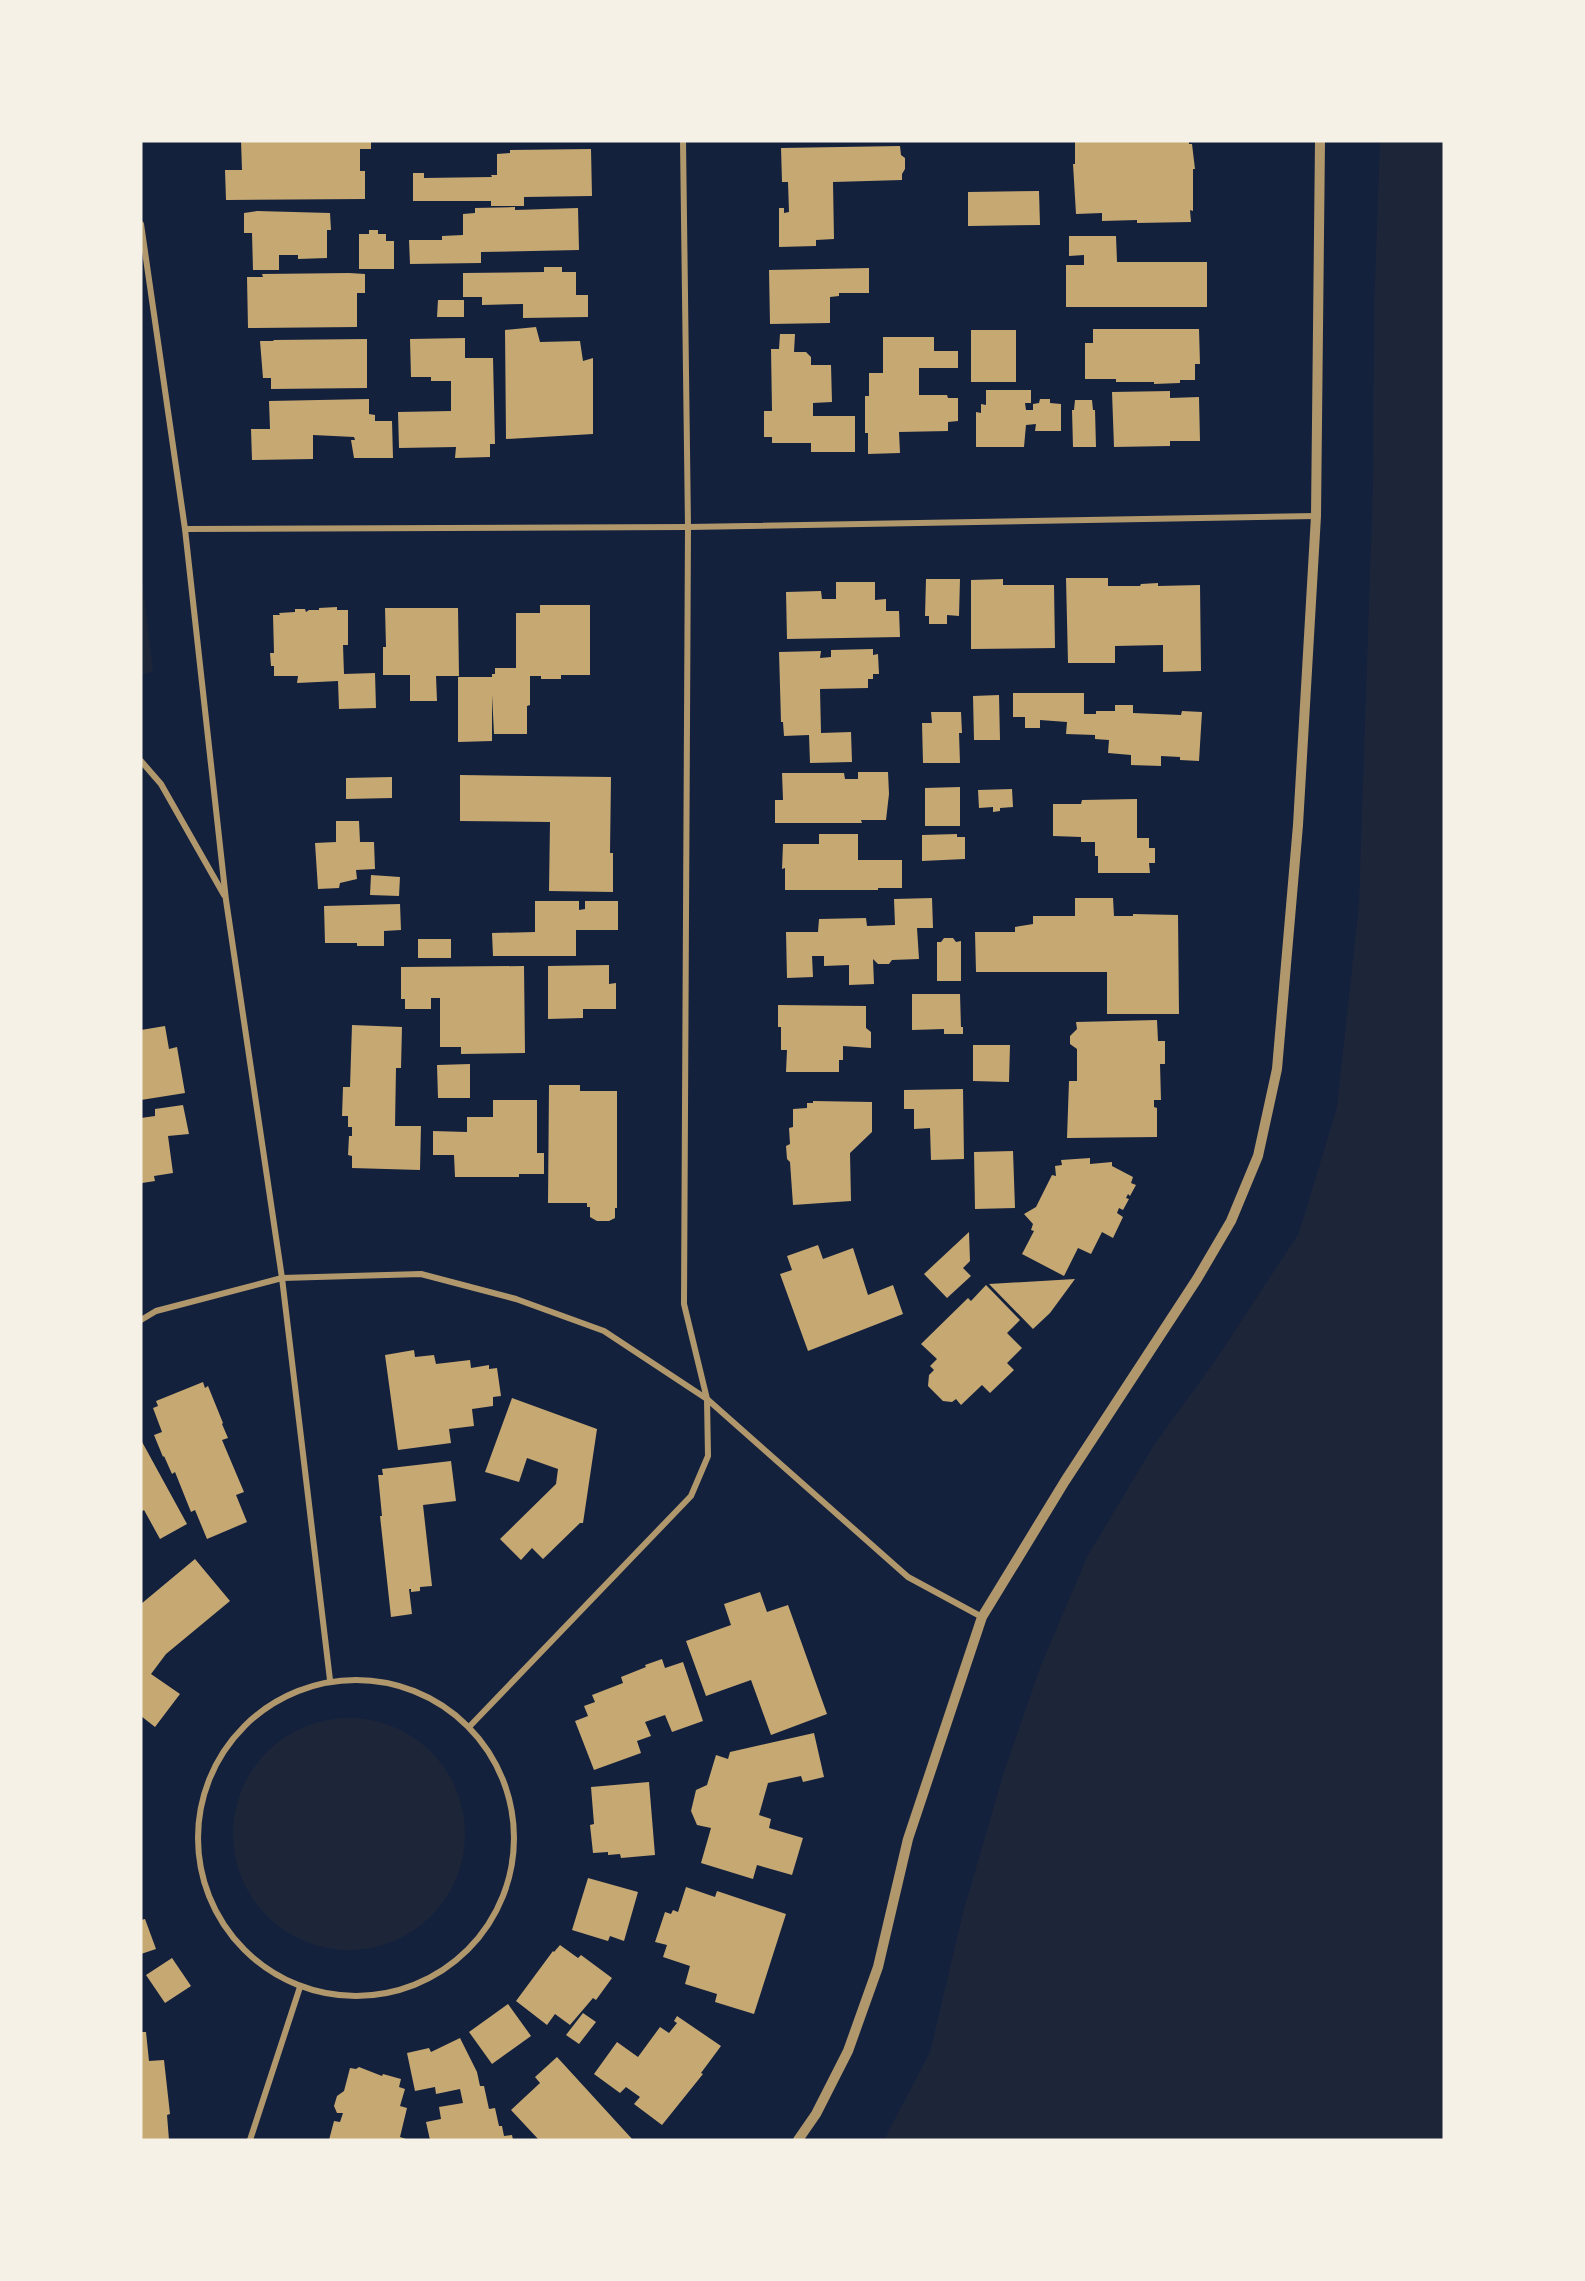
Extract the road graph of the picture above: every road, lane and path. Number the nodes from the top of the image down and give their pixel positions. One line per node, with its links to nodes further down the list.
1 (683, 141): 5 (street)
2 (1320, 141): 4 (street)
3 (141, 224): 6 (street)
4 (1316, 516): 5 (street); 12 (street)
5 (688, 527): 6 (street); 11 (street)
6 (185, 529): 8 (street)
7 (141, 761): 8 (street)
8 (226, 900): 9 (street)
9 (282, 1278): 10 (street); 11 (street); 13 (street)
10 (141, 1320)
11 (707, 1399): 12 (street); 14 (street)
12 (982, 1617): 17 (street)
13 (330, 1680): 14 (street); 15 (street)
14 (470, 1726): 15 (street)
15 (300, 1987): 16 (street)
16 (250, 2140)
17 (798, 2140)

